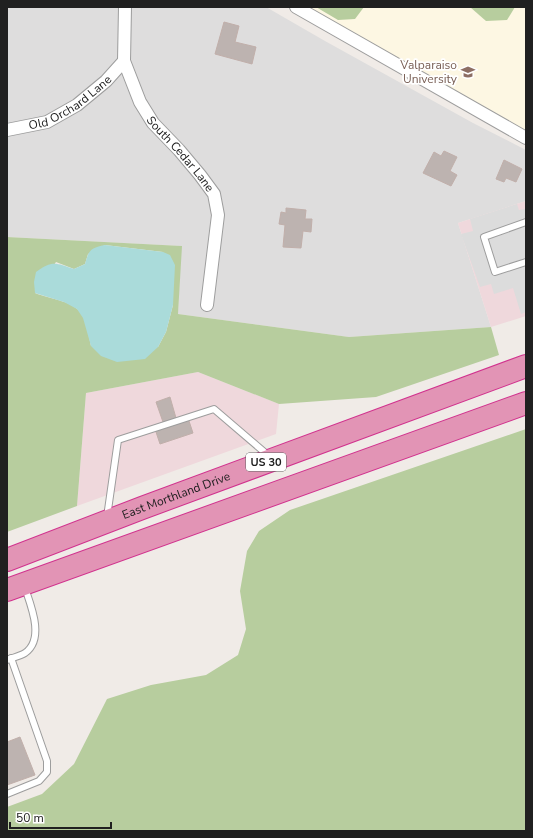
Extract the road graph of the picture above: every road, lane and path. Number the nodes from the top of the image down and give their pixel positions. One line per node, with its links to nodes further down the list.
1 (125, 7): 3 (street, South Cedar Lane)
2 (296, 7): 5 (street)
3 (124, 61): 4 (street, Old Orchard Lane); 8 (street, South Cedar Lane)
4 (7, 130)
5 (526, 138)
6 (526, 222): 7 (lane)
7 (526, 262)
8 (207, 305)
9 (526, 366): 11 (highway, East Morthland Drive / US 30)
10 (526, 402): 14 (highway, US 30)
11 (273, 459): 12 (highway, East Morthland Drive / US 30); 12 (lane)
12 (106, 522): 13 (highway, East Morthland Drive / US 30)
13 (7, 560)
14 (15, 588): 15 (lane)
15 (9, 659): 16 (lane)
16 (7, 794)

